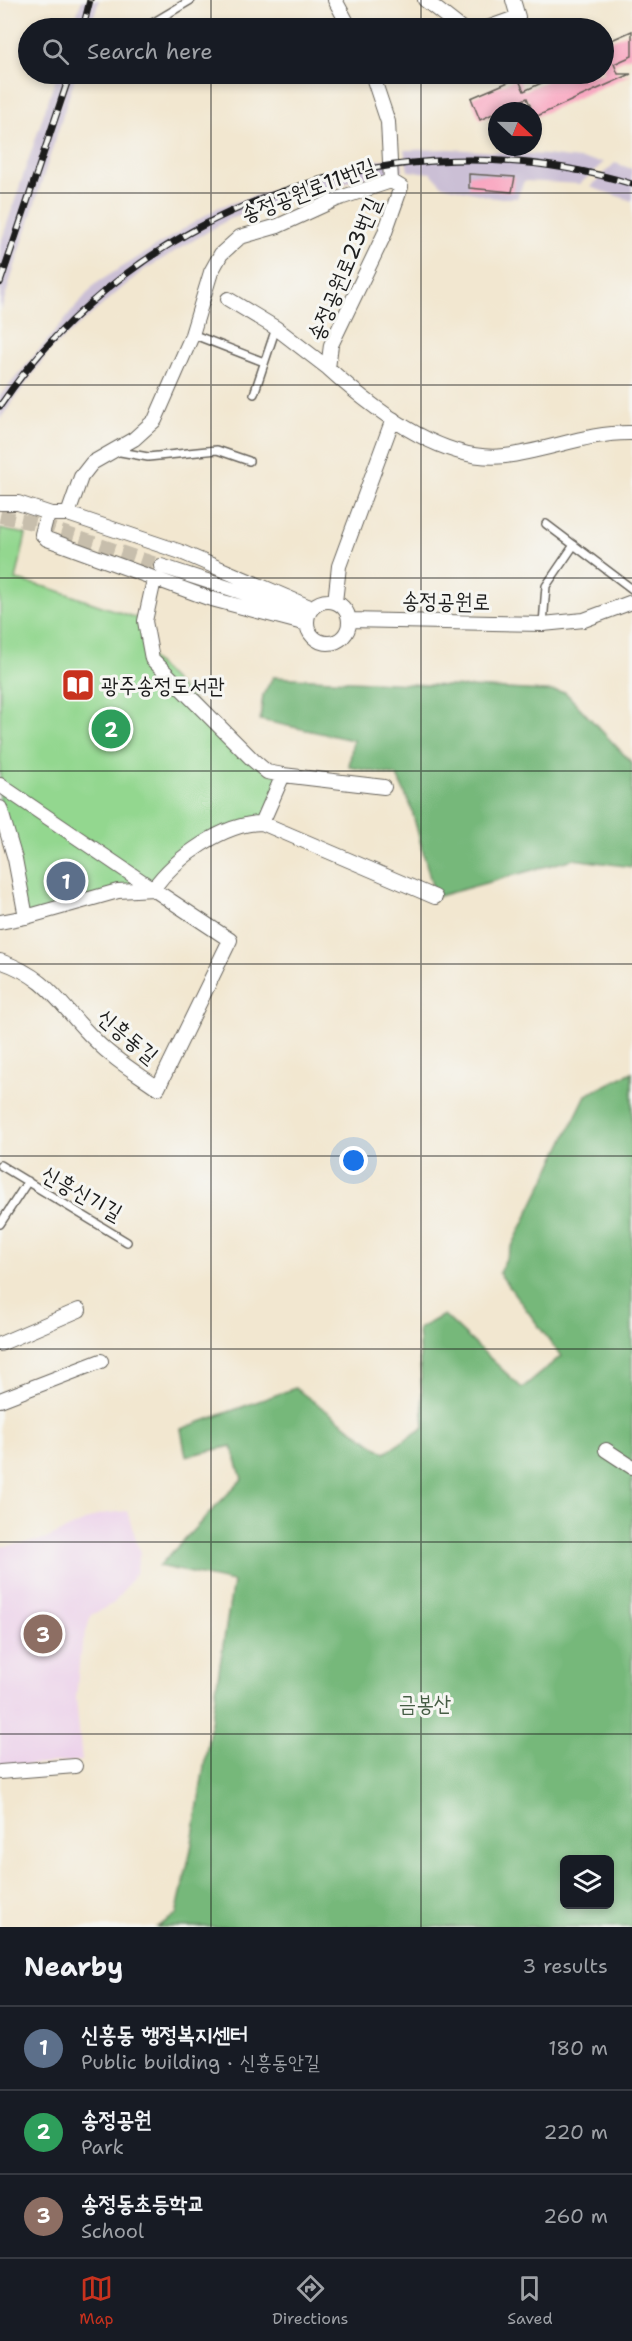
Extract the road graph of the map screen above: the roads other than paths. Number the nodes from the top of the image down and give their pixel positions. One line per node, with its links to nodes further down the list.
1 (191, 0): 5 (lane)
2 (425, 0): 7 (street)
3 (513, 0): 8 (street)
4 (337, 1): 6 (street)
5 (161, 18)
6 (345, 18)
7 (448, 18)
8 (515, 18)
9 (375, 84): 10 (street, 송정공원로11번길)
10 (391, 181): 13 (street, 송정공원로11번길); 15 (street, 송정공원로23번길)
11 (228, 299): 12 (street)
12 (276, 328): 14 (lane); 15 (street)
13 (192, 334): 14 (lane); 19 (street, 송정공원로11번길)
14 (264, 362): 16 (lane)
15 (328, 368): 17 (street, 송정공원로23번길)
16 (254, 394)
17 (393, 419): 18 (street, 송정공원로23번길); 29 (street)
18 (632, 433)
19 (115, 451): 20 (lane); 23 (street, 송정공원로11번길)
20 (249, 461)
21 (0, 503): 22 (street)
22 (51, 514): 23 (street); 27 (street)
23 (68, 514): 31 (street)
24 (546, 524): 25 (lane)
25 (574, 545): 28 (lane); 33 (lane)
26 (160, 566): 31 (street)
27 (154, 580): 31 (street); 34 (street)
28 (632, 589)
29 (334, 602): 31 (street); 32 (street)
30 (632, 602): 33 (street, 송정공원로)
31 (309, 616): 32 (street)
32 (349, 620): 33 (street, 송정공원로)
33 (543, 624)
34 (283, 775): 36 (street); 38 (street)
35 (0, 785): 39 (street)
36 (384, 787)
37 (0, 808): 41 (street)
38 (262, 823): 39 (street); 40 (street)
39 (153, 889): 41 (street); 43 (street, 신흥동길)
40 (435, 897)
41 (26, 917): 42 (street)
42 (0, 922)
43 (0, 962)
44 (0, 1165): 45 (lane)
45 (28, 1181): 46 (lane, 신흥신기길); 47 (lane, 신흥신기길)
46 (0, 1224)
47 (127, 1242)
48 (79, 1310): 49 (street)
49 (0, 1344)
50 (101, 1361): 51 (street)
51 (0, 1400)
52 (606, 1450): 53 (street)
53 (632, 1467)
54 (75, 1766): 55 (street)
55 (0, 1772)

